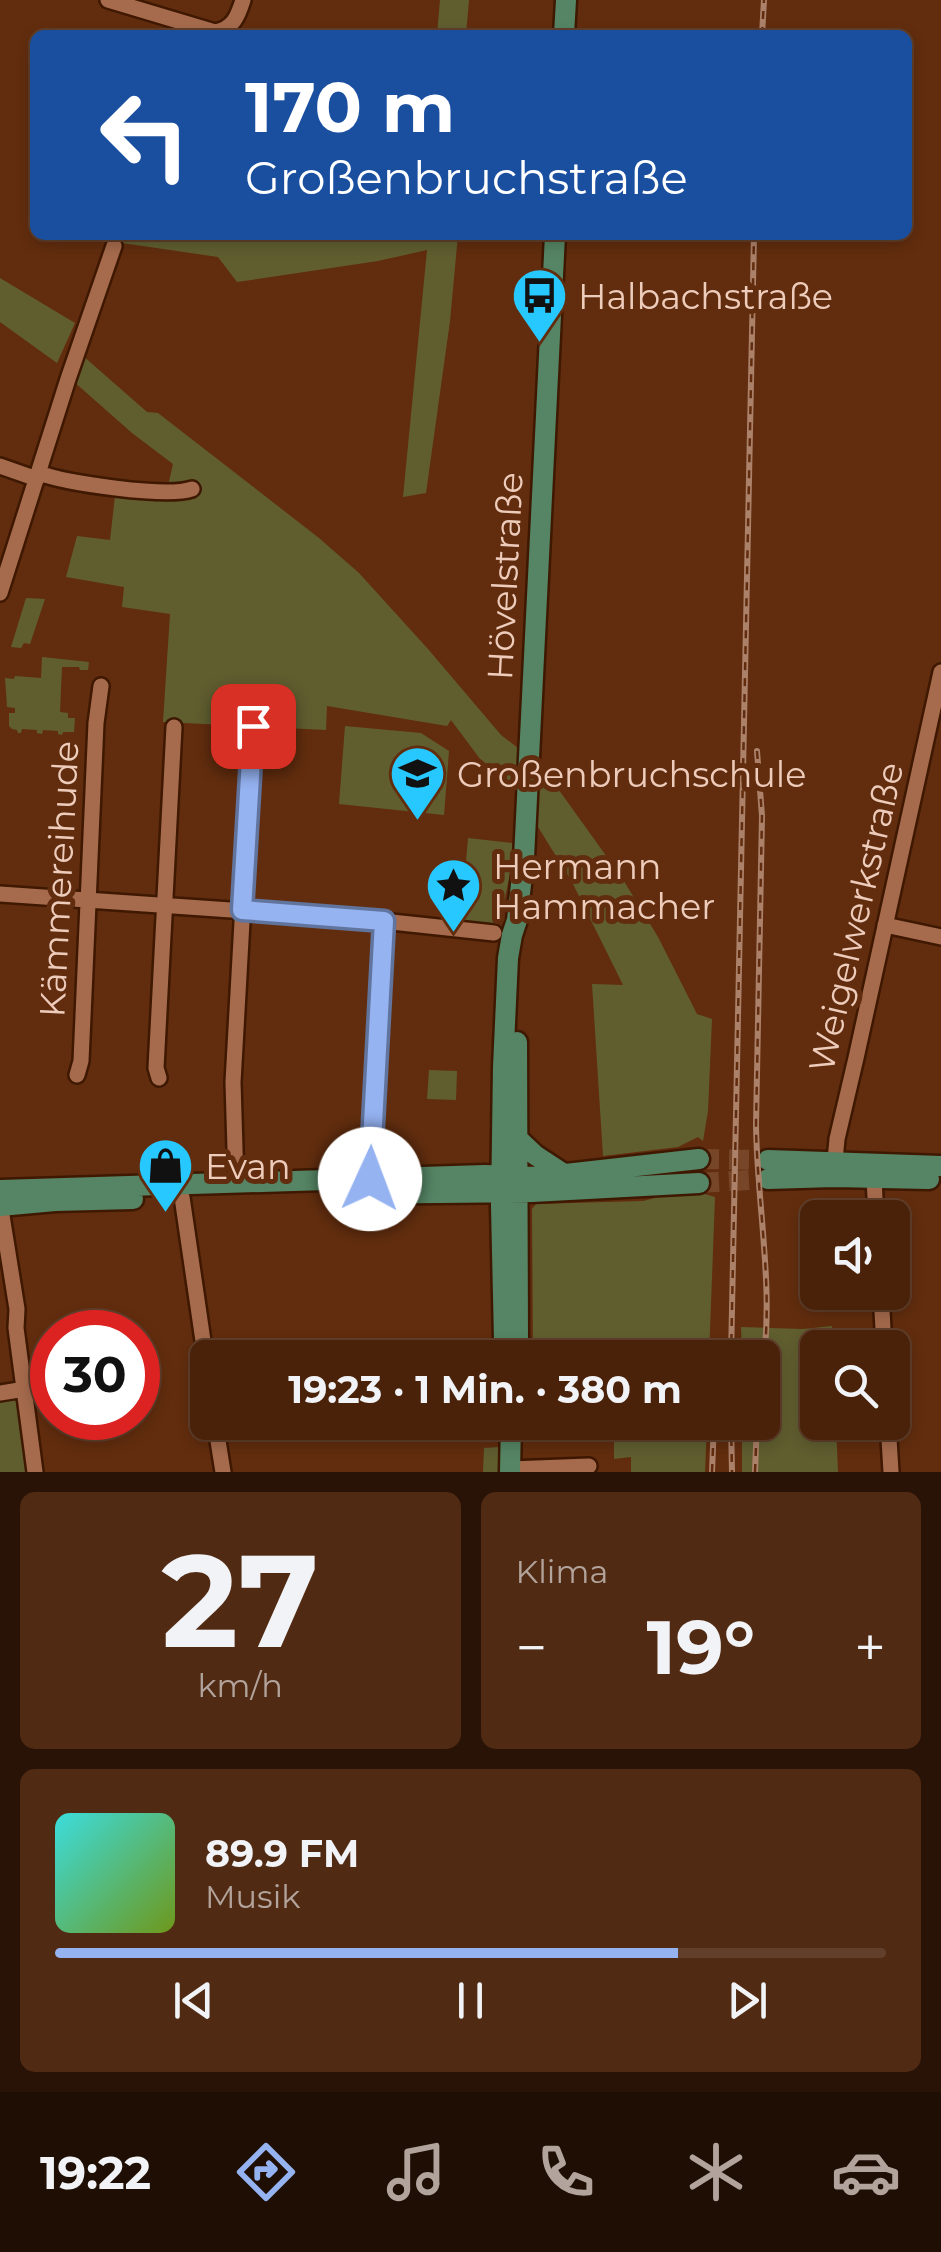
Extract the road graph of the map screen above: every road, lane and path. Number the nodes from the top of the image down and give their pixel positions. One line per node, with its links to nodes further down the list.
1 (108, 0): 2 (street)
2 (243, 0)
3 (566, 0): 4 (main road)
4 (564, 30)
5 (555, 240): 19 (main road, Hövelstraße)
6 (114, 246): 8 (street)
7 (0, 466): 8 (street)
8 (38, 476): 9 (street); 10 (street)
9 (192, 489)
10 (0, 594)
11 (941, 672): 21 (street, Weigelwerkstraße)
12 (101, 686): 16 (street, Kämmereihude)
13 (253, 726): 18 (street)
14 (174, 727): 17 (street)
15 (0, 894): 16 (street)
16 (89, 899): 17 (street); 24 (street, Kämmereihude)
17 (165, 904): 18 (street); 25 (street)
18 (242, 910): 20 (street); 35 (street)
19 (517, 920): 26 (main road, Hövelstraße); 37 (main road, Hövelstraße)
20 (384, 921): 22 (street); 33 (street)
21 (885, 925): 23 (street); 30 (street, Weigelwerkstraße)
22 (494, 934)
23 (941, 937)
24 (77, 1074)
25 (159, 1078)
26 (518, 1139): 31 (main road); 37 (main road, Hövelstraße)
27 (699, 1159): 31 (main road)
28 (941, 1166): 30 (main road)
29 (768, 1169): 30 (main road)
30 (834, 1169): 32 (main road)
31 (564, 1174): 37 (main road)
32 (874, 1178): 34 (main road); 40 (street)
33 (370, 1179): 35 (main road); 37 (main road)
34 (941, 1180)
35 (236, 1183): 38 (main road)
36 (699, 1183): 37 (main road)
37 (510, 1184): 39 (main road); 43 (main road, Hövelstraße)
38 (0, 1190)
39 (182, 1198): 41 (main road); 42 (street)
40 (875, 1200)
41 (0, 1205): 44 (street)
42 (203, 1340)
43 (504, 1340)
44 (25, 1390): 45 (street); 51 (street)
45 (0, 1393)
46 (218, 1440): 52 (street)
47 (511, 1440): 50 (main road)
48 (889, 1440): 53 (street)
49 (589, 1466): 50 (street)
50 (510, 1470)
51 (35, 1472)
52 (223, 1472)
53 (891, 1472)

